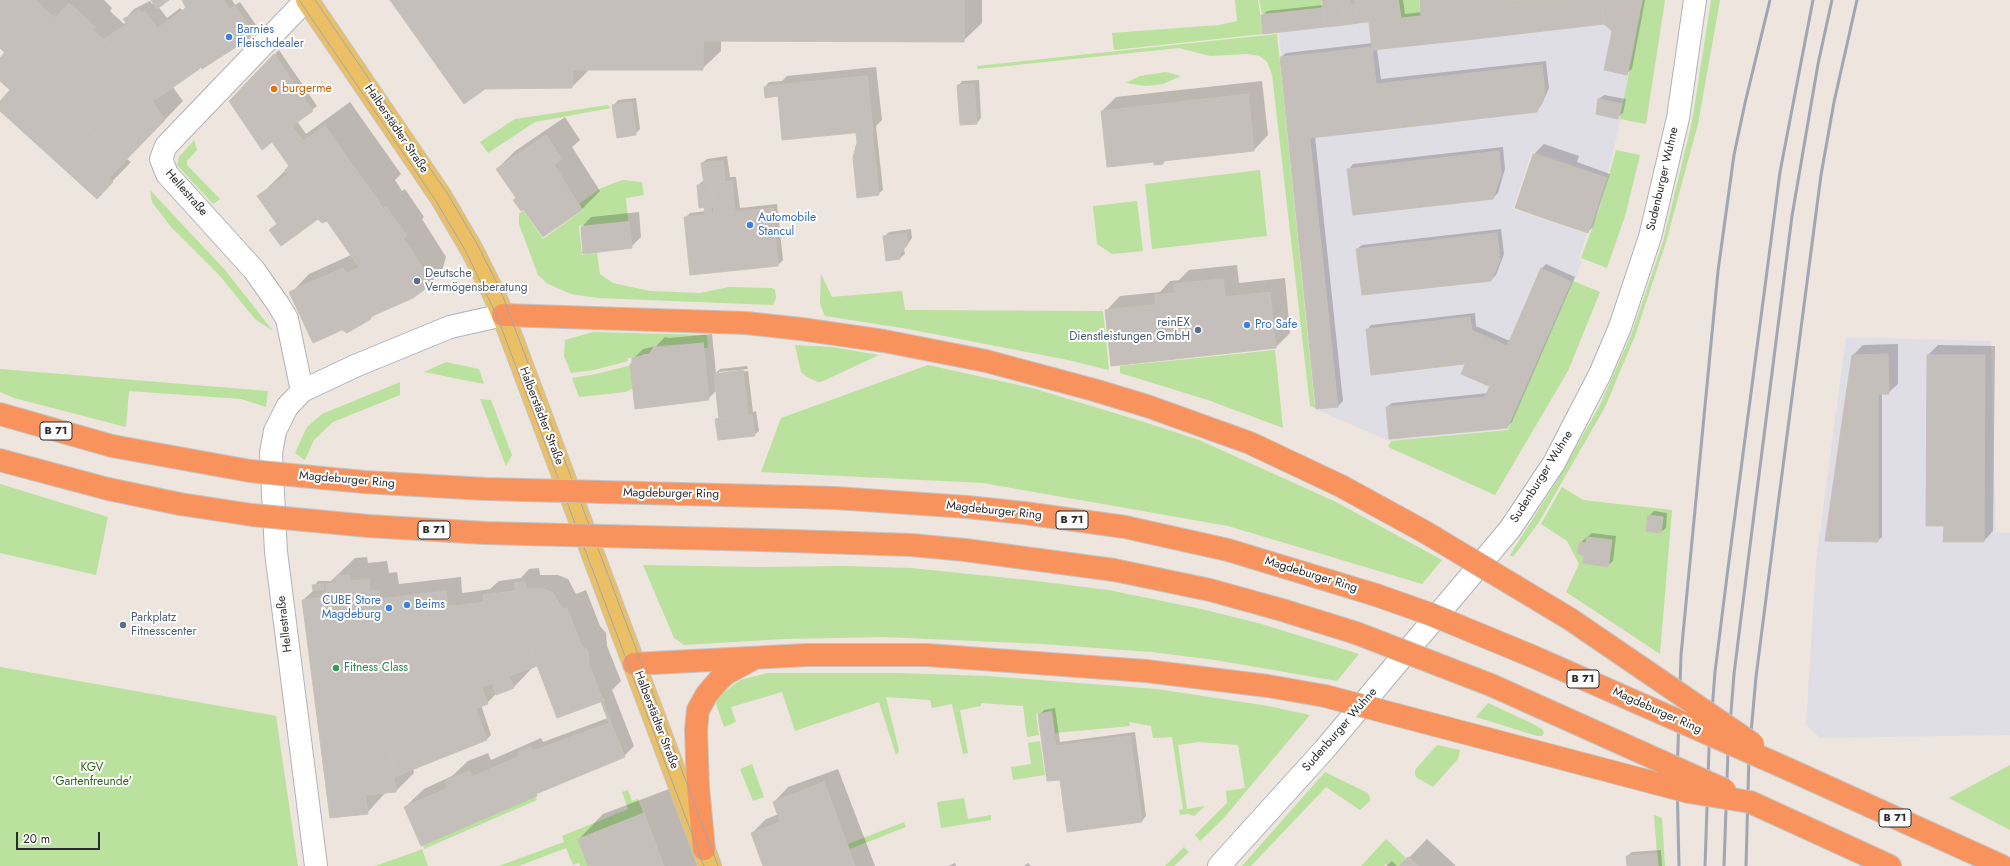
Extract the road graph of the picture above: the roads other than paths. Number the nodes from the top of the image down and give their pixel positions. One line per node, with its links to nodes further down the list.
1 (307, 0): 3 (main road, Halberstädter Straße); 4 (street, Hellestraße)
2 (1695, 0): 13 (street, Sudenburger Wuhne)
3 (503, 315): 4 (street, Hellestraße); 8 (main road, Halberstädter Straße); 9 (highway, bridge)
4 (302, 390): 12 (street, Hellestraße)
5 (0, 414): 9 (highway, Magdeburger Ring / B 71, bridge)
6 (0, 460): 10 (highway, B 71, bridge)
7 (759, 656): 8 (highway); 10 (highway, bridge); 11 (highway)
8 (634, 664): 11 (main road, Halberstädter Straße)
9 (1788, 769): 15 (highway, Magdeburger Ring / B 71)
10 (1750, 802): 14 (highway, B 71)
11 (707, 858)
12 (316, 866)
13 (1219, 866)
14 (1890, 866)
15 (2002, 866)

